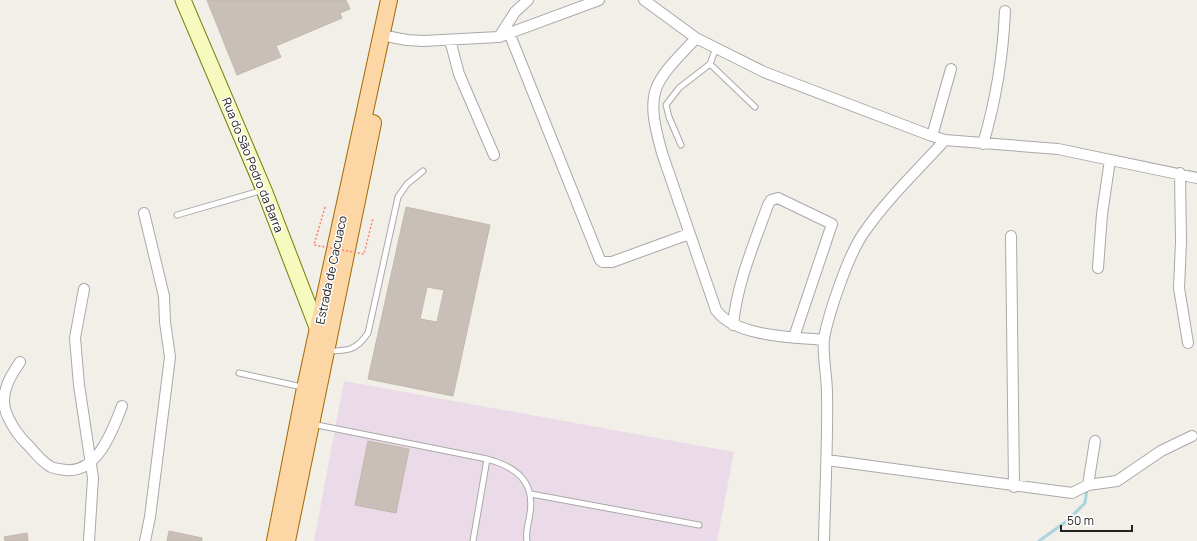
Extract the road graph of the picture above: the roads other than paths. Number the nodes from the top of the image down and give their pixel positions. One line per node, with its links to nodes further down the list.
1 (183, 0): 26 (street, Rua do São Pedro da Barra)
2 (388, 0): 34 (main road, Estrada de Cacuaco)
3 (399, 0): 9 (main road, Estrada de Cacuaco)
4 (528, 0): 10 (street)
5 (599, 0): 8 (street)
6 (644, 0): 11 (street)
7 (1005, 11): 19 (street)
8 (510, 35): 10 (street); 29 (street)
9 (391, 37): 12 (street); 38 (main road, Estrada de Cacuaco)
10 (499, 37): 12 (street)
11 (696, 38): 13 (street); 29 (street)
12 (450, 40): 21 (street)
13 (716, 48): 14 (lane); 17 (street)
14 (710, 64): 16 (lane); 20 (lane)
15 (951, 69): 17 (street)
16 (755, 107)
17 (932, 136): 18 (street)
18 (945, 140): 19 (street); 36 (street)
19 (983, 144): 22 (street)
20 (681, 145)
21 (494, 155)
22 (1110, 160): 24 (street); 31 (street)
23 (423, 171): 38 (lane)
24 (1180, 173): 25 (street); 37 (street)
25 (1197, 178)
26 (264, 190): 28 (lane); 34 (street, Rua do São Pedro da Barra)
27 (144, 213): 54 (street)
28 (177, 216)
29 (689, 234): 33 (street)
30 (1011, 236): 50 (street)
31 (1098, 268)
32 (84, 289): 47 (street)
33 (733, 325): 35 (street); 35 (street)
34 (318, 330): 41 (main road, Estrada de Cacuaco)
35 (794, 337): 36 (street)
36 (824, 340): 48 (street)
37 (1188, 343)
38 (326, 351): 43 (main road, Estrada de Cacuaco)
39 (20, 362): 47 (street)
40 (238, 373): 41 (lane)
41 (305, 388): 55 (main road, Estrada de Cacuaco)
42 (122, 406): 47 (street)
43 (311, 424): 46 (lane); 56 (main road, Estrada de Cacuaco)
44 (1192, 436): 49 (street)
45 (1095, 441): 49 (street)
46 (487, 459): 51 (lane); 57 (lane)
47 (91, 460): 53 (street)
48 (827, 460): 50 (street); 59 (street)
49 (1088, 485): 50 (street)
50 (1014, 487)
51 (531, 494): 52 (lane); 58 (lane)
52 (699, 525)
53 (89, 541)
54 (145, 541)
55 (275, 541)
56 (287, 541)
57 (472, 541)
58 (527, 541)
59 (824, 541)

